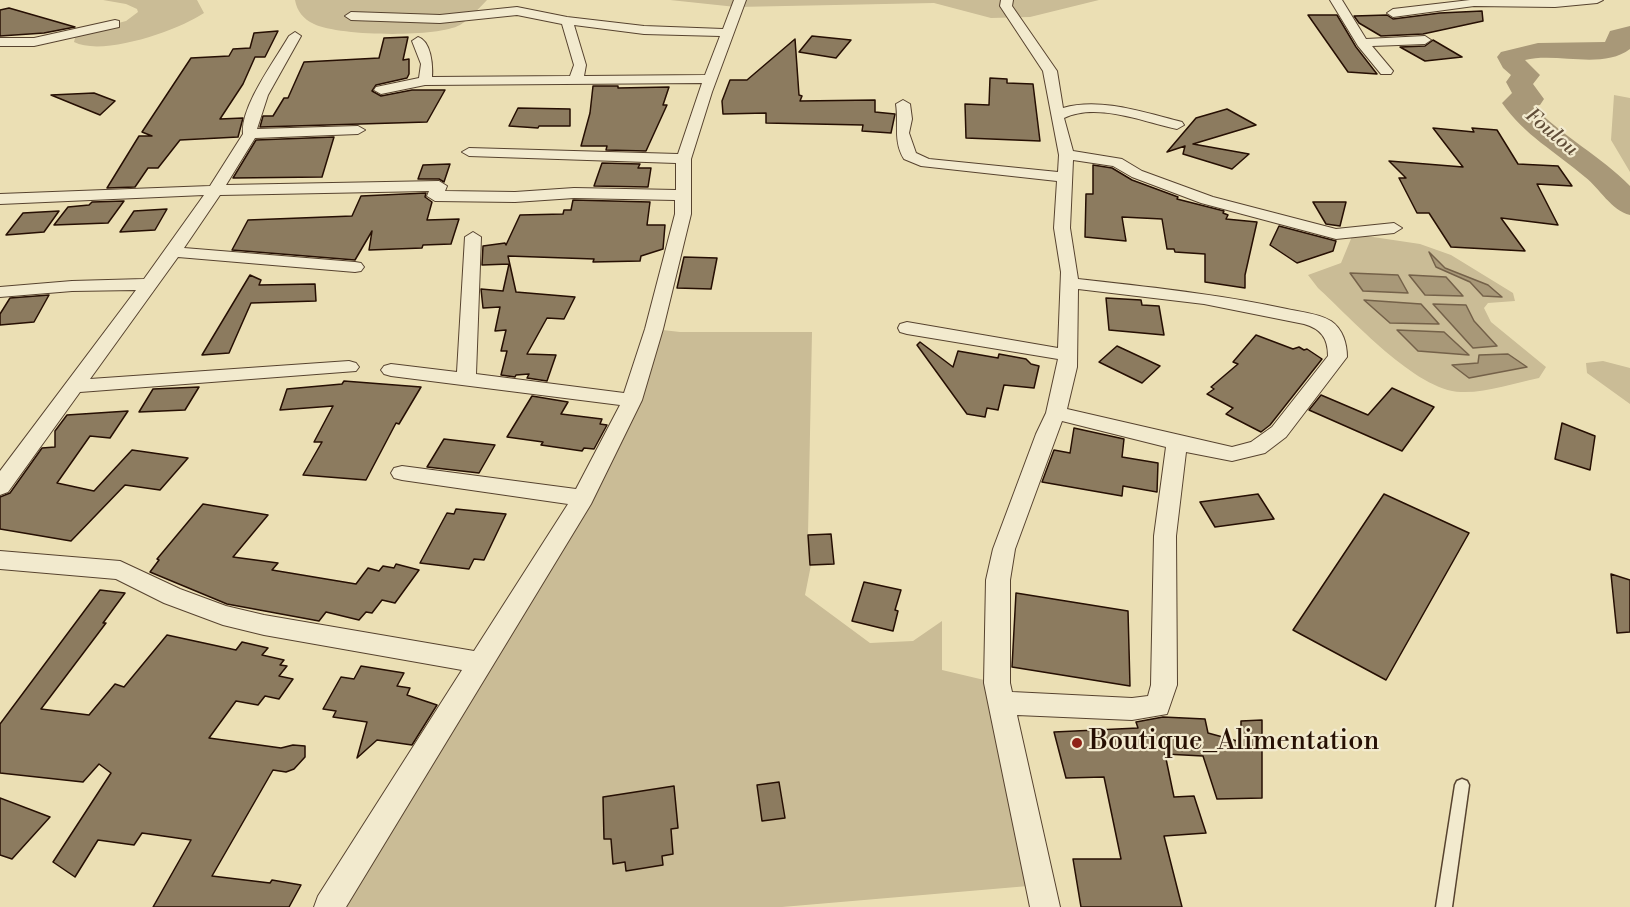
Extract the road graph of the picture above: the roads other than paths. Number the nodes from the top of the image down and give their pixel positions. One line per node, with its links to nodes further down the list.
1 (740, 0): 9 (street)
2 (1007, 0): 21 (street)
3 (1336, 0): 14 (street)
4 (1597, 0): 5 (street)
5 (1393, 13)
6 (351, 16): 7 (street)
7 (567, 21): 9 (street); 16 (street)
8 (115, 24): 13 (street)
9 (727, 33): 17 (street)
10 (295, 36): 24 (street)
11 (1425, 40): 14 (street)
12 (418, 41): 18 (street)
13 (0, 42)
14 (1362, 43): 15 (street)
15 (1386, 71)
16 (576, 79): 17 (street); 18 (street)
17 (710, 80): 26 (street)
18 (425, 81): 19 (street)
19 (381, 90)
20 (903, 104): 27 (street)
21 (1057, 116): 22 (street); 27 (street)
22 (1177, 125)
23 (358, 130): 24 (street)
24 (250, 134): 28 (street)
25 (469, 152): 26 (street)
26 (684, 159): 29 (street)
27 (1066, 166): 31 (street); 35 (street)
28 (216, 189): 29 (street); 30 (street); 33 (street)
29 (683, 195): 44 (street)
30 (0, 199)
31 (1394, 228)
32 (473, 237): 42 (street)
33 (173, 252): 34 (street); 36 (street)
34 (355, 267)
35 (1069, 283): 39 (street); 46 (street)
36 (148, 284): 37 (street); 43 (street)
37 (0, 292)
38 (907, 328): 39 (street)
39 (1067, 355): 45 (street)
40 (349, 367): 43 (street)
41 (391, 370): 42 (street)
42 (466, 379): 44 (street)
43 (74, 386): 48 (street)
44 (632, 400): 49 (street)
45 (1056, 413): 46 (street); 52 (street)
46 (1177, 443): 52 (street)
47 (402, 473): 49 (street)
48 (0, 487)
49 (583, 498): 51 (street)
50 (0, 560): 51 (street)
51 (482, 663): 54 (street)
52 (1001, 703): 55 (street)
53 (1462, 785): 56 (lane)
54 (329, 907)
55 (1045, 907)
56 (1444, 907)

